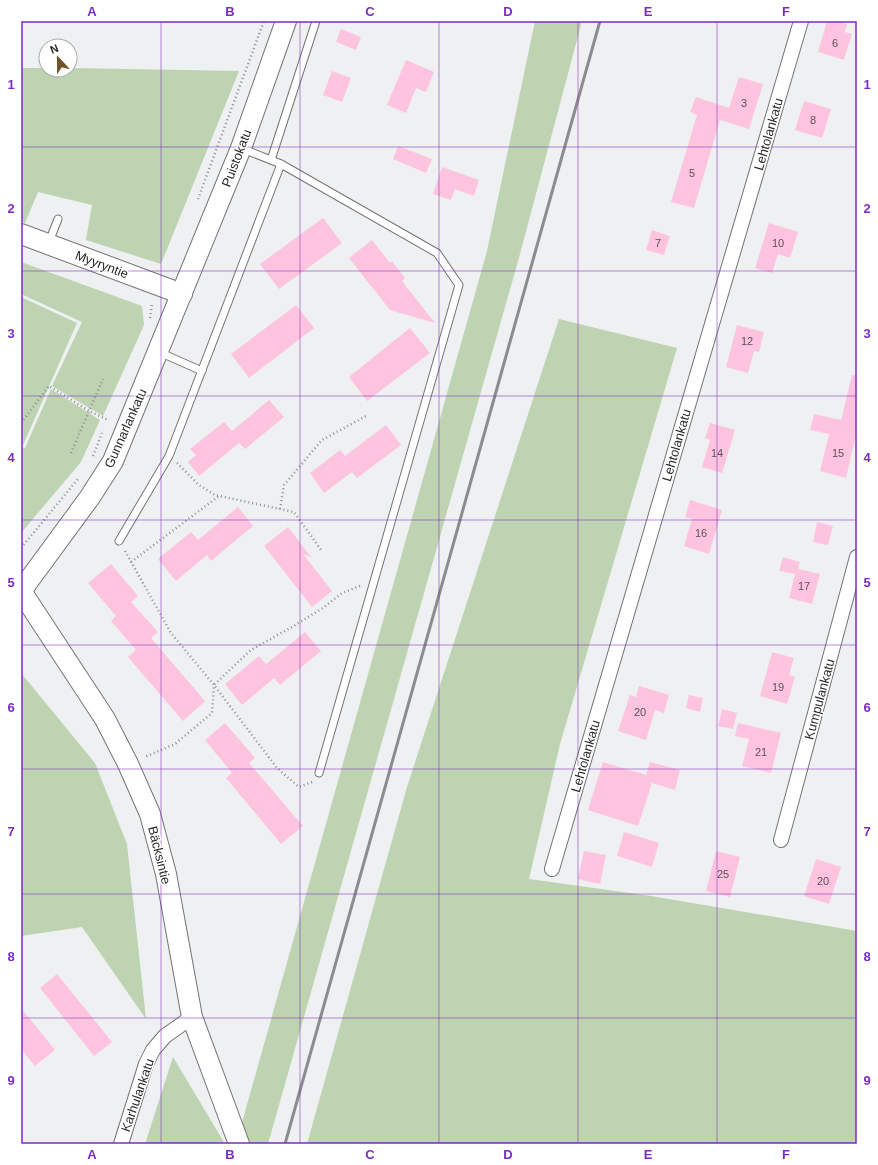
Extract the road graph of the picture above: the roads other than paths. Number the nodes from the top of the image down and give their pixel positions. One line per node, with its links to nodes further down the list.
1 (286, 21): 4 (street, Puistokatu)
2 (316, 21): 5 (lane)
3 (801, 21): 18 (street, Lehtolankatu)
4 (241, 148): 5 (lane); 10 (street, Puistokatu)
5 (271, 160): 6 (lane)
6 (281, 164): 12 (lane); 16 (lane)
7 (58, 219): 9 (lane)
8 (21, 234): 9 (street, Myyryntie)
9 (48, 244): 10 (street, Myyryntie)
10 (182, 294): 11 (street, Gunnarlankatu)
11 (158, 352): 12 (lane); 15 (street, Gunnarlankatu)
12 (202, 371): 13 (lane)
13 (118, 540)
14 (857, 558): 17 (street, Kumpulankatu)
15 (21, 591): 19 (street, Bäcksintie)
16 (319, 773)
17 (781, 840)
18 (552, 869)
19 (192, 1017): 20 (street, Karhulankatu); 21 (street, Bäcksintie)
20 (121, 1144)
21 (239, 1144)

